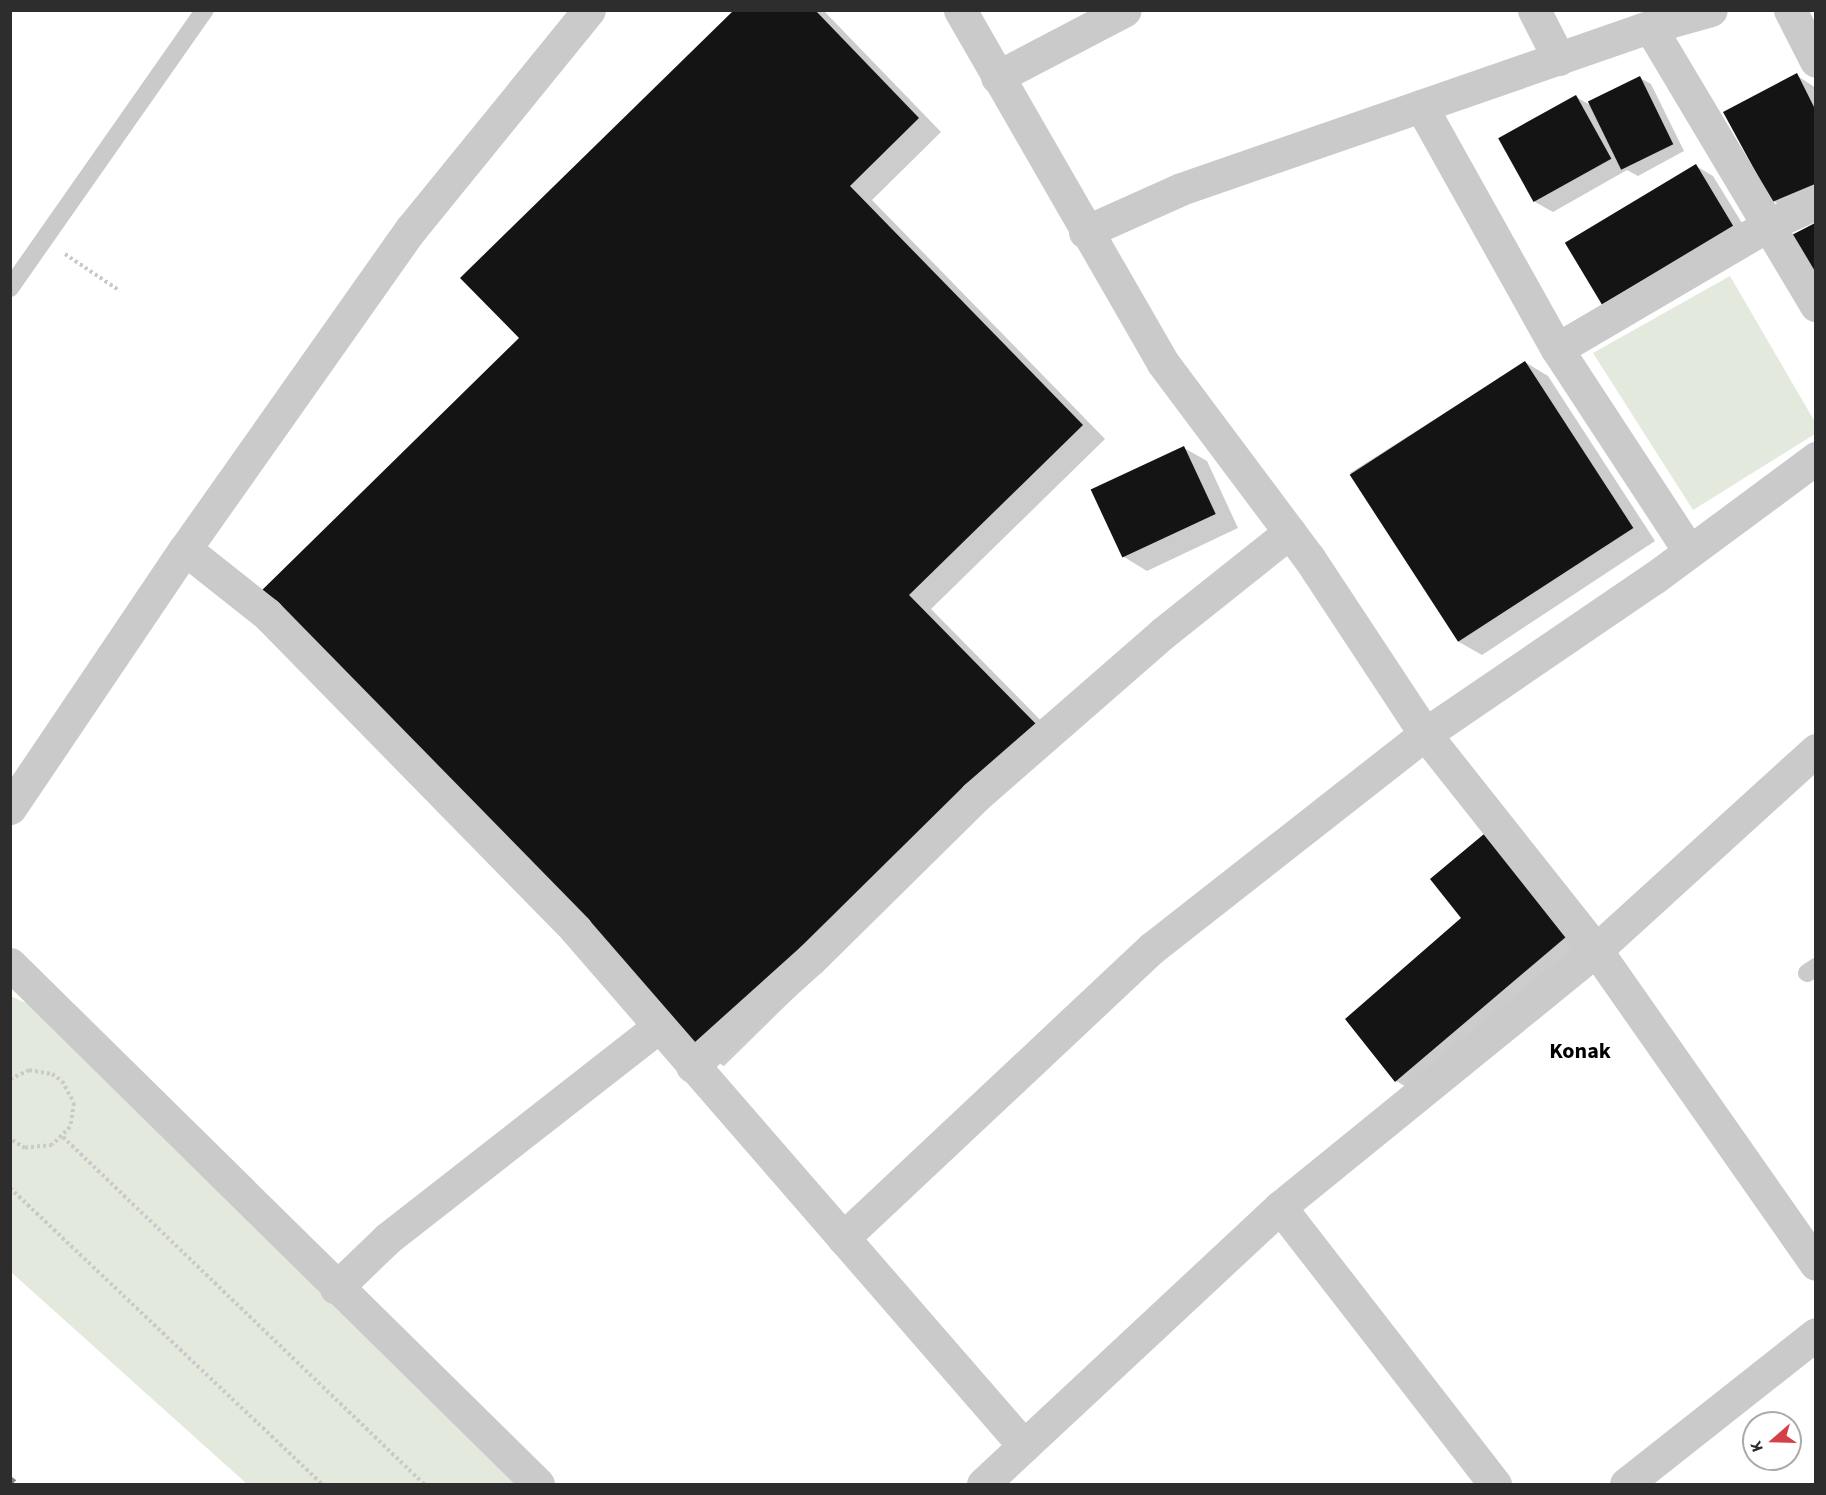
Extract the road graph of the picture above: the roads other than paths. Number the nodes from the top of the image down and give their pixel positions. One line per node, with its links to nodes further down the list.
1 (205, 10): 16 (lane)
2 (589, 10): 21 (street)
3 (960, 10): 11 (street)
4 (1125, 10): 11 (street)
5 (1534, 10): 9 (street)
6 (1711, 10): 8 (street)
7 (1790, 10): 10 (street)
8 (1650, 27): 9 (street); 14 (street)
9 (1559, 59): 12 (street)
10 (1815, 61)
11 (997, 77): 15 (street)
12 (1421, 106): 15 (street); 18 (street)
13 (1815, 203): 14 (street)
14 (1770, 224): 17 (street); 18 (street)
15 (1085, 232): 20 (street)
16 (10, 288)
17 (1815, 305)
18 (1557, 349): 22 (street)
19 (1815, 458): 22 (street)
20 (1290, 532): 23 (street); 29 (street)
21 (184, 549): 25 (street); 28 (street)
22 (1689, 551): 23 (street)
23 (1425, 734): 26 (street); 31 (street)
24 (1815, 750): 26 (street)
25 (10, 808)
26 (1596, 950): 30 (street); 32 (street)
27 (10, 964): 33 (street)
28 (659, 1026): 29 (street); 33 (street)
29 (692, 1066): 31 (street)
30 (1280, 1207): 35 (street); 38 (street)
31 (843, 1238): 35 (street)
32 (1815, 1264)
33 (336, 1288): 36 (street)
34 (1815, 1334): 39 (street)
35 (1024, 1446): 37 (street)
36 (538, 1485)
37 (983, 1485)
38 (1495, 1485)
39 (1626, 1485)

